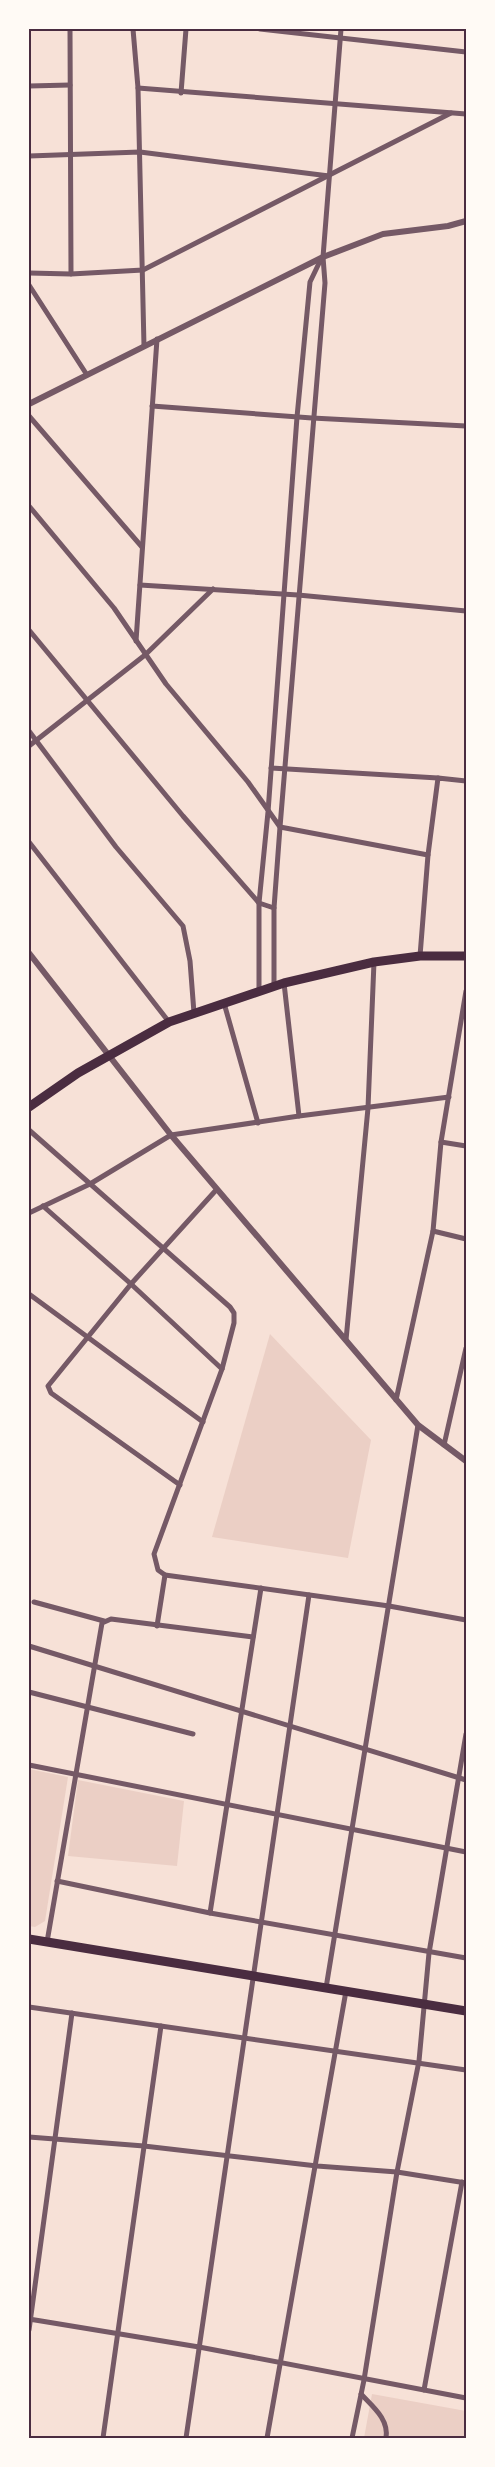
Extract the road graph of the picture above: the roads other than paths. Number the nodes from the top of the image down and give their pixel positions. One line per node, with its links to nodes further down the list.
1 (70, 29): 8 (street)
2 (133, 29): 10 (street)
3 (186, 29): 11 (street)
4 (260, 29): 6 (street)
5 (342, 29): 6 (street)
6 (341, 37): 7 (street); 12 (street)
7 (466, 52)
8 (70, 85): 9 (street); 16 (street)
9 (29, 86)
10 (138, 88): 11 (street); 15 (street)
11 (181, 93): 12 (street)
12 (335, 105): 13 (street); 18 (street)
13 (451, 113): 14 (street); 18 (street)
14 (466, 114)
15 (140, 152): 16 (street); 18 (street); 21 (street)
16 (71, 155): 17 (street); 23 (street)
17 (29, 156)
18 (329, 176): 20 (street); 21 (street)
19 (466, 221): 20 (street)
20 (323, 257): 25 (street); 31 (street); 32 (street)
21 (143, 270): 23 (street); 26 (street)
22 (29, 273): 23 (street)
23 (72, 274)
24 (29, 285): 27 (street)
25 (157, 339): 26 (street); 29 (street)
26 (144, 346): 27 (street)
27 (87, 375): 28 (street)
28 (29, 404)
29 (152, 406): 31 (street); 35 (street)
30 (29, 416): 35 (street)
31 (297, 417): 32 (street); 38 (street)
32 (312, 418): 33 (street); 39 (street)
33 (466, 426)
34 (29, 506): 42 (street)
35 (142, 547): 36 (street)
36 (140, 585): 37 (street); 42 (street)
37 (213, 589): 38 (street); 43 (street)
38 (285, 594): 39 (street); 48 (street)
39 (298, 595): 40 (street); 49 (street)
40 (466, 611)
41 (29, 630): 44 (street)
42 (136, 641): 43 (street)
43 (145, 655): 44 (street); 52 (street)
44 (89, 700): 46 (street); 56 (street)
45 (29, 731): 46 (street)
46 (36, 740): 47 (street); 67 (street)
47 (29, 746)
48 (271, 768): 49 (street); 52 (street)
49 (284, 768): 50 (street); 53 (street)
50 (438, 778): 51 (street); 55 (street)
51 (466, 781)
52 (268, 812): 53 (street); 56 (street)
53 (280, 827): 55 (street); 57 (street)
54 (29, 842): 68 (street)
55 (428, 855): 59 (street)
56 (259, 903): 57 (street); 64 (street)
57 (274, 908): 63 (street)
58 (29, 953): 69 (street)
59 (420, 956): 60 (main road); 61 (main road)
60 (466, 956)
61 (374, 962): 62 (main road); 72 (street)
62 (284, 983): 63 (main road); 73 (street)
63 (274, 986): 64 (main road)
64 (259, 991): 66 (main road)
65 (466, 991): 70 (street)
66 (224, 1003): 67 (main road); 74 (street)
67 (194, 1013): 68 (main road)
68 (170, 1022): 69 (main road)
69 (109, 1055): 71 (main road); 76 (street)
70 (449, 1097): 72 (street); 77 (street)
71 (29, 1107)
72 (368, 1108): 73 (street); 89 (street)
73 (299, 1116): 74 (street)
74 (258, 1123): 76 (street)
75 (29, 1130): 79 (street)
76 (171, 1135): 79 (street); 80 (street)
77 (441, 1142): 78 (street); 83 (street)
78 (466, 1146)
79 (90, 1184): 81 (street); 85 (street)
80 (217, 1189): 85 (street); 89 (street)
81 (44, 1206): 82 (street); 86 (street)
82 (29, 1213)
83 (433, 1231): 84 (street); 92 (street)
84 (466, 1239)
85 (164, 1248): 86 (street); 91 (street)
86 (131, 1284): 88 (street); 91 (street)
87 (29, 1294): 88 (street)
88 (88, 1336): 93 (street); 97 (street)
89 (346, 1340): 92 (street)
90 (466, 1348): 95 (street)
91 (222, 1370): 93 (street)
92 (396, 1400): 94 (street)
93 (204, 1422): 97 (street)
94 (418, 1425): 95 (street); 102 (street)
95 (444, 1445): 96 (street)
96 (466, 1461)
97 (180, 1485): 98 (street)
98 (165, 1575): 99 (street); 105 (street)
99 (261, 1588): 100 (street); 106 (street)
100 (309, 1595): 102 (street); 112 (street)
101 (34, 1602): 104 (street)
102 (389, 1606): 103 (street); 115 (street)
103 (466, 1620)
104 (104, 1621): 105 (street); 108 (street)
105 (157, 1626): 106 (street)
106 (253, 1637): 111 (street)
107 (29, 1646): 108 (street)
108 (95, 1666): 110 (street); 111 (street)
109 (29, 1692): 110 (street)
110 (87, 1707): 113 (street); 117 (street)
111 (241, 1711): 112 (street); 120 (street)
112 (290, 1726): 115 (street); 121 (street)
113 (192, 1734)
114 (466, 1734): 118 (street)
115 (365, 1749): 118 (street); 122 (street)
116 (29, 1765): 117 (street)
117 (75, 1774): 120 (street); 125 (street)
118 (458, 1778): 119 (street); 123 (street)
119 (466, 1780)
120 (226, 1804): 121 (street); 126 (street)
121 (278, 1814): 122 (street); 127 (street)
122 (350, 1829): 123 (street); 128 (street)
123 (447, 1848): 124 (street); 131 (street)
124 (466, 1852)
125 (57, 1882): 126 (street); 130 (street)
126 (210, 1912): 127 (street)
127 (262, 1922): 128 (street); 133 (street)
128 (335, 1935): 131 (street); 134 (street)
129 (29, 1939): 130 (main road)
130 (47, 1942): 133 (main road)
131 (429, 1952): 132 (street); 136 (street)
132 (466, 1958)
133 (254, 1976): 134 (main road); 141 (street)
134 (326, 1988): 135 (main road)
135 (346, 1992): 136 (main road); 142 (street)
136 (424, 2005): 138 (main road); 143 (street)
137 (29, 2007): 139 (street)
138 (466, 2011)
139 (72, 2013): 140 (street); 146 (street)
140 (161, 2026): 141 (street); 147 (street)
141 (246, 2038): 142 (street); 148 (street)
142 (336, 2050): 143 (street); 149 (street)
143 (419, 2061): 144 (street); 150 (street)
144 (466, 2070)
145 (29, 2137): 146 (street)
146 (55, 2139): 147 (street); 152 (street)
147 (144, 2146): 148 (street); 154 (street)
148 (226, 2154): 149 (street); 155 (street)
149 (317, 2166): 150 (street); 156 (street)
150 (397, 2172): 151 (street); 157 (street)
151 (464, 2183): 158 (street)
152 (30, 2319): 153 (street); 154 (street)
153 (29, 2330)
154 (118, 2334): 155 (street); 161 (street)
155 (199, 2348): 156 (street); 162 (street)
156 (280, 2363): 157 (street); 163 (street)
157 (364, 2380): 158 (street); 159 (street)
158 (424, 2390): 160 (street)
159 (361, 2394): 164 (street); 165 (street)
160 (466, 2398)
161 (103, 2438)
162 (186, 2438)
163 (267, 2438)
164 (352, 2438)
165 (386, 2438)

